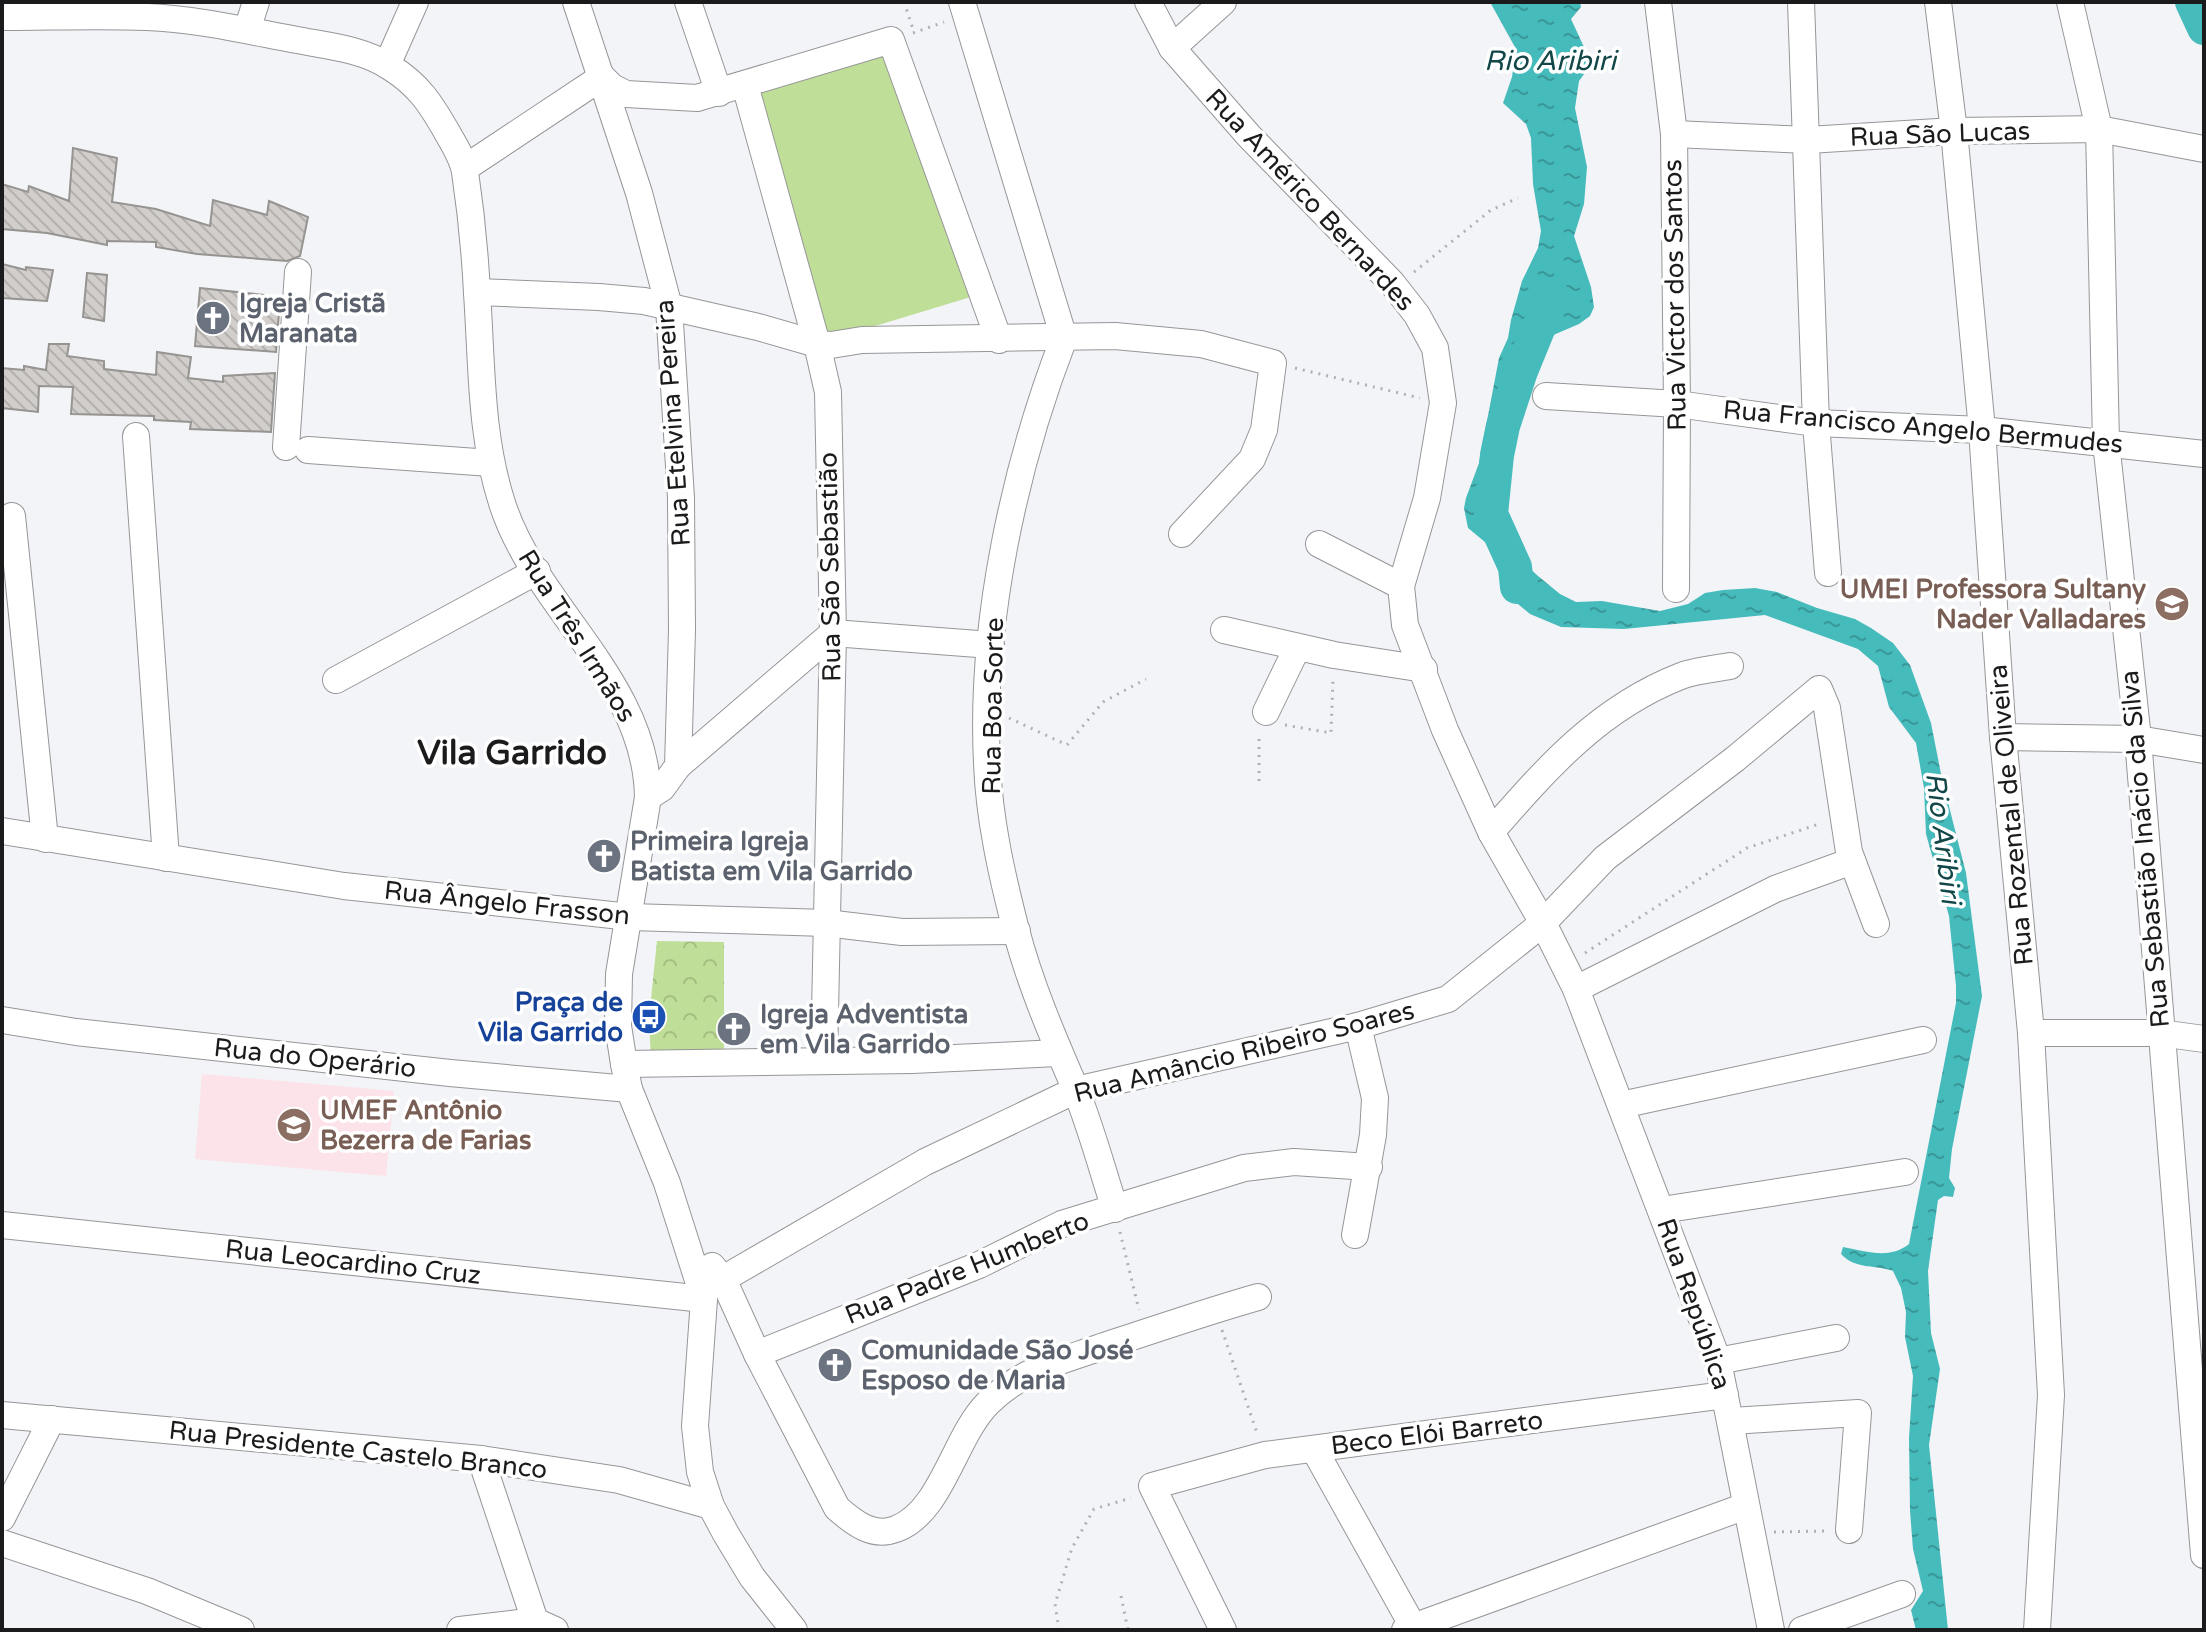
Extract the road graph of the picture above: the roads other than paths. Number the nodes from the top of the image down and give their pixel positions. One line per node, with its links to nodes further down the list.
1 (256, 2): 14 (street)
2 (415, 2): 16 (street)
3 (576, 2): 17 (street, Rua Etelvina Pereira)
4 (688, 2): 19 (street)
5 (1148, 2): 15 (street, Rua Américo Bernardes)
6 (1223, 2): 15 (street)
7 (1658, 2): 22 (street, Rua Victor dos Santos)
8 (1801, 2): 23 (street)
9 (1938, 2): 21 (street, Rua Rozental de Oliveira)
10 (2070, 2): 20 (street, Rua Sebastião Inácio da Silva)
11 (964, 8): 29 (street)
12 (151, 9): 13 (street, Rua Três Irmãos); 14 (street, Rua Três Irmãos)
13 (2, 17)
14 (247, 30): 16 (street, Rua Três Irmãos)
15 (1172, 48): 45 (street, Rua Américo Bernardes)
16 (387, 65): 25 (street, Rua Três Irmãos)
17 (602, 77): 19 (street); 25 (street); 28 (street, Rua Etelvina Pereira)
18 (745, 85): 19 (street); 30 (street); 31 (street, Rua São Sebastião)
19 (719, 93)
20 (2099, 129): 21 (street, Rua São Lucas); 24 (street, Rua São Lucas); 37 (street, Rua Sebastião Inácio da Silva)
21 (1954, 131): 23 (street, Rua São Lucas); 35 (street, Rua Rozental de Oliveira)
22 (1674, 134): 23 (street, Rua São Lucas); 33 (street, Rua Victor dos Santos)
23 (1808, 140): 34 (street)
24 (2204, 149)
25 (465, 168): 27 (street, Rua Três Irmãos)
26 (298, 272): 39 (street)
27 (477, 292): 28 (street); 39 (street, Rua Três Irmãos)
28 (669, 307): 31 (street); 58 (street, Rua Etelvina Pereira)
29 (1064, 338): 30 (street); 41 (street); 49 (street, Rua Boa Sorte)
30 (999, 340): 31 (street)
31 (817, 344): 48 (street, Rua São Sebastião)
32 (1546, 396): 33 (street, Rua Francisco Angelo Bermudes)
33 (1677, 404): 34 (street, Rua Francisco Angelo Bermudes); 46 (street, Rua Victor dos Santos)
34 (1816, 423): 35 (street, Rua Francisco Angelo Bermudes); 44 (street)
35 (1982, 430): 37 (street, Rua Francisco Angelo Bermudes); 55 (street, Rua Rozental de Oliveira)
36 (136, 436): 63 (street)
37 (2106, 442): 38 (street, Rua Francisco Angelo Bermudes); 56 (street, Rua Sebastião Inácio da Silva)
38 (2204, 454)
39 (491, 463): 43 (street, Rua Três Irmãos)
40 (12, 516): 62 (street)
41 (1182, 534)
42 (1319, 544): 45 (street)
43 (537, 571): 53 (street); 59 (street, Rua Três Irmãos)
44 (1828, 573)
45 (1401, 586): 52 (street, Rua Américo Bernardes)
46 (1676, 589)
47 (1224, 630): 50 (street)
48 (833, 633): 49 (street); 58 (street); 66 (street, Rua São Sebastião)
49 (991, 645): 69 (street, Rua Boa Sorte)
50 (1297, 648): 52 (street); 54 (street)
51 (1730, 666): 61 (street)
52 (1424, 669): 61 (street, Rua Américo Bernardes)
53 (336, 680)
54 (1266, 718)
55 (2003, 737): 56 (street); 73 (street, Rua Rozental de Oliveira)
56 (2138, 739): 57 (street); 74 (street, Rua Sebastião Inácio da Silva)
57 (2204, 750)
58 (678, 766): 59 (street)
59 (648, 797): 65 (street, Rua Três Irmãos)
60 (2, 831): 62 (street, Rua Ângelo Frasson)
61 (1491, 832): 67 (street, Rua Américo Bernardes)
62 (45, 839): 63 (street, Rua Ângelo Frasson)
63 (166, 858): 65 (street, Rua Ângelo Frasson)
64 (1852, 861): 67 (street, Rua Amâncio Ribeiro Soares); 68 (street); 70 (street)
65 (630, 917): 66 (street, Rua Ângelo Frasson); 79 (street, Rua Três Irmãos)
66 (826, 923): 69 (street, Rua Ângelo Frasson); 78 (street, Rua São Sebastião)
67 (1543, 923): 70 (street, Rua Américo Bernardes); 72 (street, Rua Amâncio Ribeiro Soares)
68 (1876, 924)
69 (1017, 931): 77 (street, Rua Boa Sorte)
70 (1571, 978): 81 (street, Rua República)
71 (2, 1020): 79 (street, Rua do Operário)
72 (1358, 1026): 80 (street, Rua Amâncio Ribeiro Soares); 82 (street)
73 (2031, 1033): 74 (street); 115 (street, Rua Rozental de Oliveira)
74 (2160, 1033): 75 (street); 105 (street, Rua Sebastião Inácio da Silva)
75 (2204, 1039)
76 (1923, 1040): 81 (street)
77 (1058, 1053): 78 (street, Rua do Operário); 80 (street, Rua Boa Sorte)
78 (824, 1061): 79 (street, Rua do Operário)
79 (627, 1076): 88 (street, Rua Três Irmãos)
80 (1076, 1090): 84 (street, Rua Boa Sorte); 89 (street, Rua Amâncio Ribeiro Soares)
81 (1621, 1105): 85 (street, Rua República)
82 (1369, 1167): 84 (street, Rua Padre Humberto); 87 (street)
83 (1905, 1172): 85 (street)
84 (1115, 1209): 93 (street, Rua Padre Humberto)
85 (1662, 1210): 94 (street, Rua República)
86 (2, 1225): 91 (street, Rua Leocardino Cruz)
87 (1355, 1235)
88 (683, 1239): 89 (street); 91 (street, Rua Três Irmãos)
89 (723, 1279): 93 (street)
90 (1258, 1297): 93 (street)
91 (704, 1299): 100 (street, Rua Três Irmãos)
92 (1836, 1338): 94 (street)
93 (757, 1354)
94 (1718, 1361): 95 (street, Rua República)
95 (1728, 1408): 98 (street, Beco Elói Barreto); 101 (street, Rua República); 103 (street, Beco Elói Barreto)
96 (2, 1415): 97 (street, Rua Presidente Castelo Branco)
97 (52, 1419): 99 (street, Rua Presidente Castelo Branco); 102 (street)
98 (1314, 1449): 108 (street); 112 (street, Beco Elói Barreto)
99 (481, 1459): 100 (street, Rua Presidente Castelo Branco); 107 (street)
100 (711, 1506): 111 (street, Rua Três Irmãos)
101 (1746, 1506): 108 (street); 113 (street, Rua República)
102 (2, 1518)
103 (1849, 1530)
104 (2, 1543): 109 (street)
105 (2204, 1555)
106 (1902, 1594): 114 (street)
107 (545, 1625): 110 (street)
108 (1411, 1629)
109 (241, 1630)
110 (460, 1630)
111 (794, 1630)
112 (1223, 1630)
113 (1771, 1630)
114 (1802, 1630)
115 (2037, 1630)

